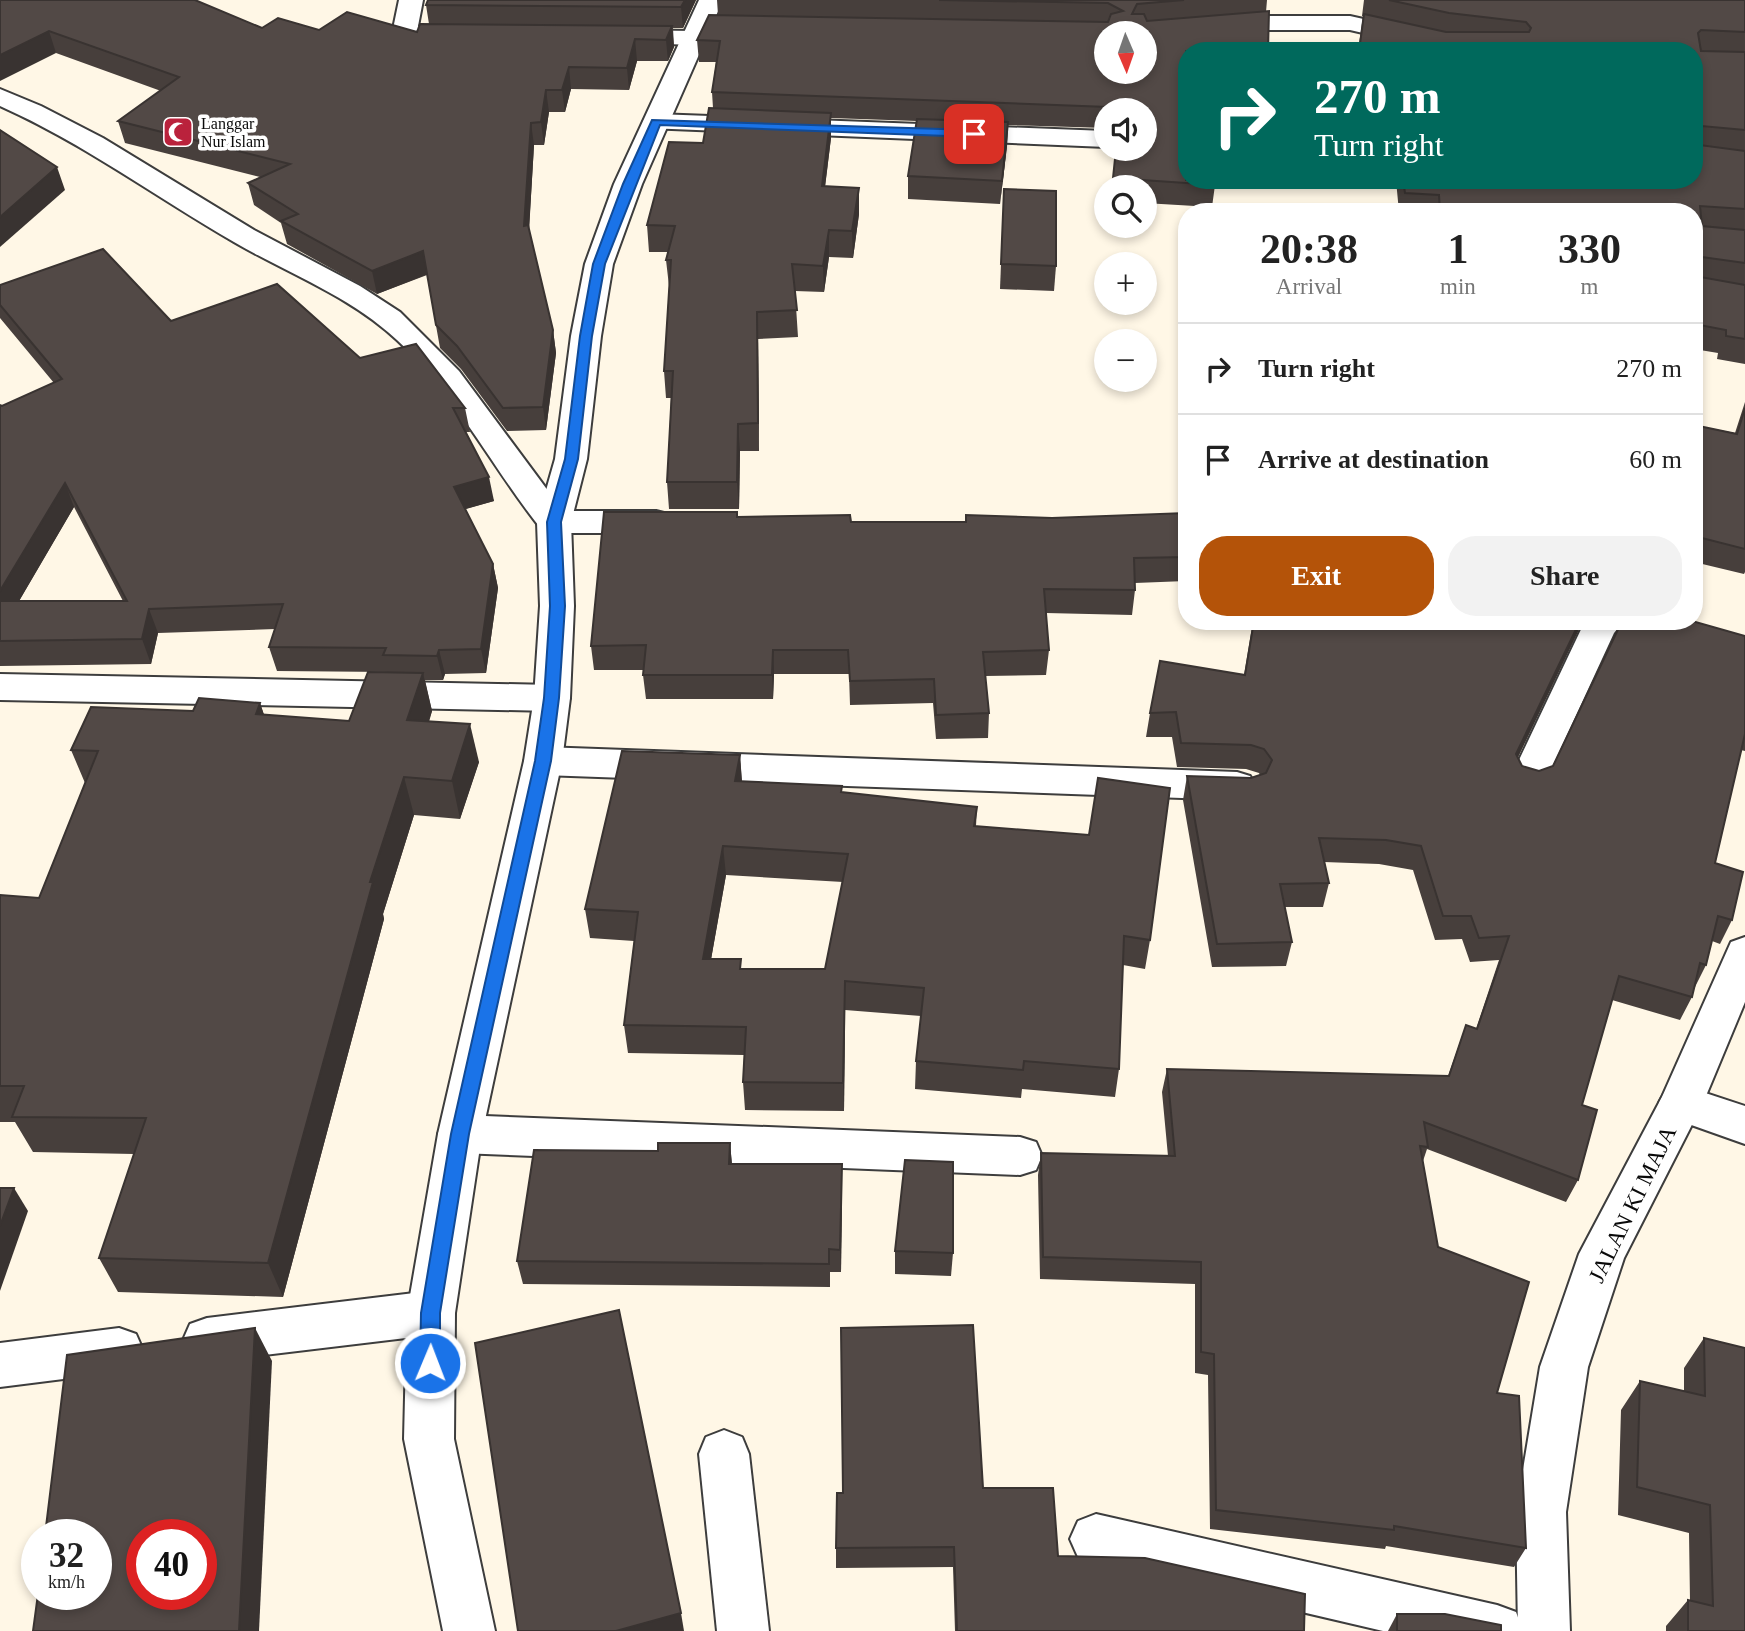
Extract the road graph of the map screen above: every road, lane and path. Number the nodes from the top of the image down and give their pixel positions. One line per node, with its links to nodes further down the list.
1 (411, 0): 7 (street)
2 (710, 0): 5 (street)
3 (1254, 11): 4 (street); 6 (street)
4 (1351, 12): 9 (street)
5 (706, 30): 8 (street); 11 (street)
6 (1157, 30)
7 (474, 36)
8 (598, 37)
9 (1438, 42)
10 (0, 97): 13 (street)
11 (656, 122): 12 (street); 13 (street)
12 (1094, 139)
13 (554, 522): 14 (street); 17 (street)
14 (691, 523)
15 (1598, 630): 19 (street)
16 (0, 687): 17 (street)
17 (552, 698): 18 (street)
18 (543, 761): 20 (street); 24 (street)
19 (1529, 779)
20 (1245, 786)
21 (1745, 953): 22 (street, JALAN KI MAJA)
22 (1681, 1103): 23 (street); 33 (street, JALAN KI MAJA)
23 (1745, 1125)
24 (460, 1134): 25 (street); 26 (street)
25 (1020, 1156)
26 (431, 1313): 27 (street); 30 (street)
27 (0, 1364)
28 (724, 1454): 31 (street)
29 (1096, 1539): 32 (street)
30 (469, 1631)
31 (743, 1631)
32 (1497, 1631)
33 (1544, 1631)

